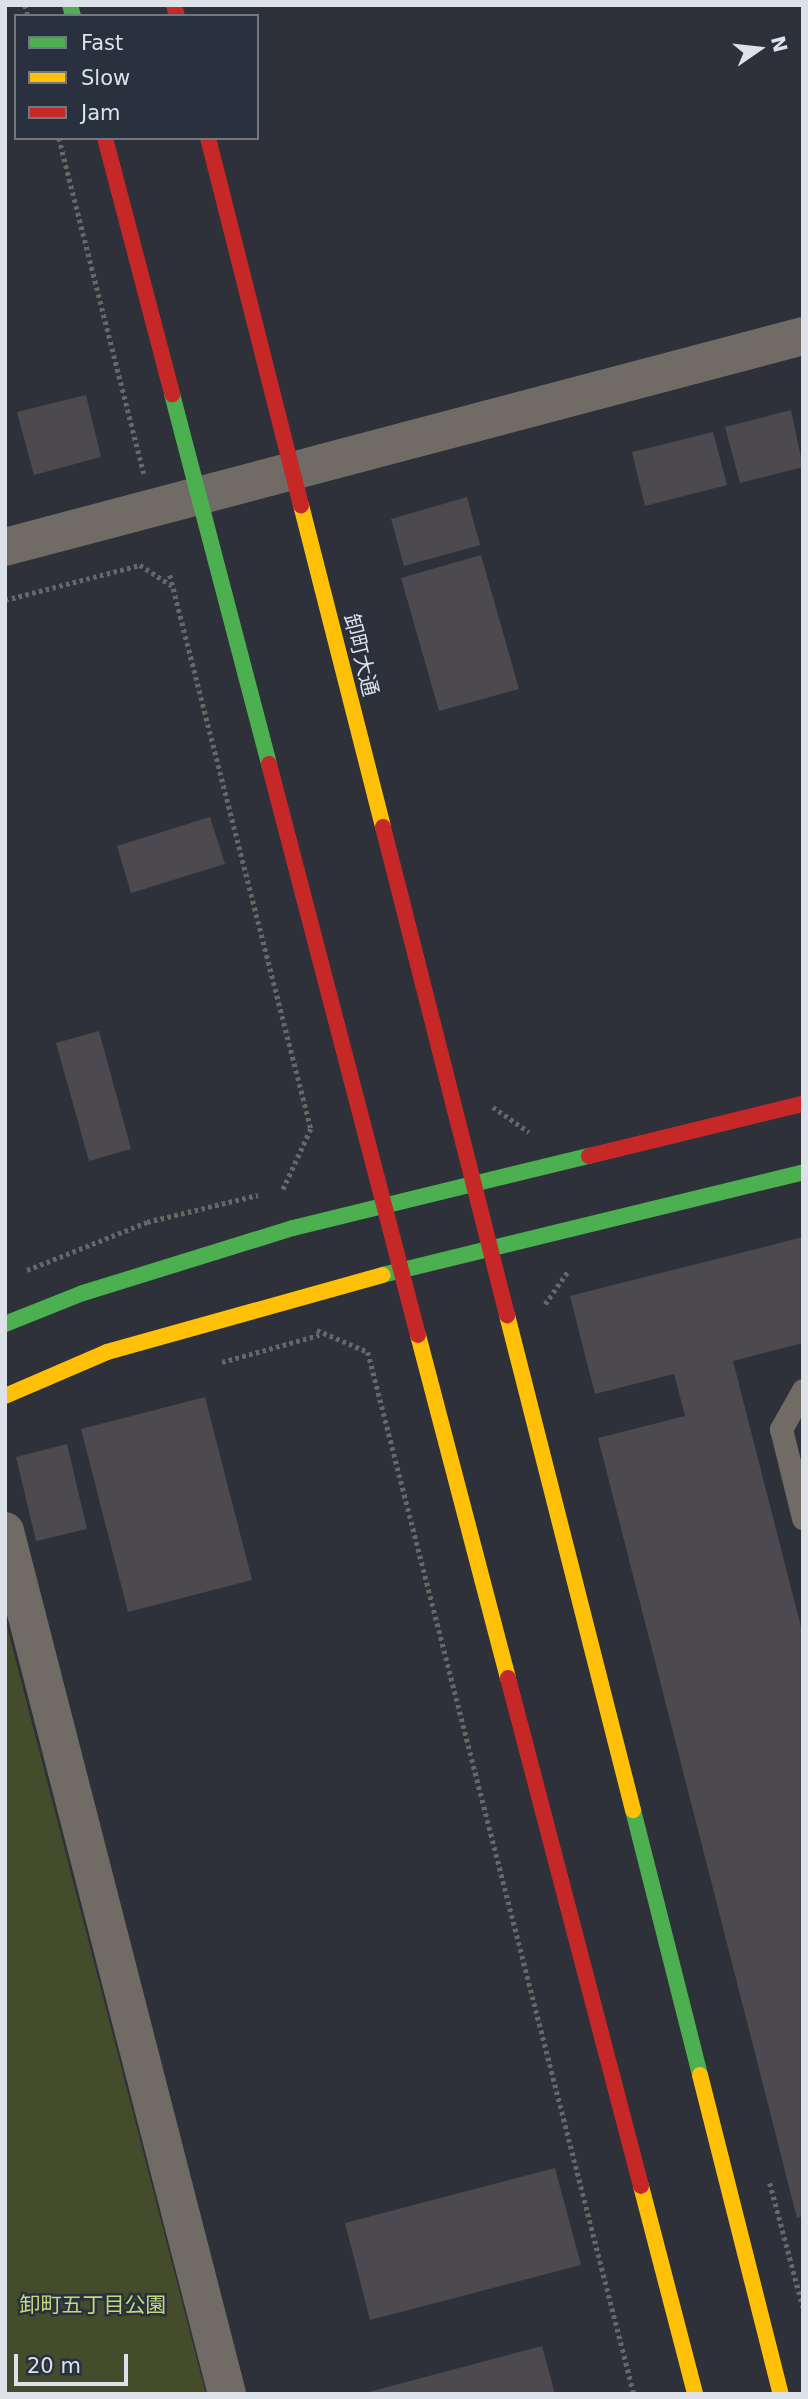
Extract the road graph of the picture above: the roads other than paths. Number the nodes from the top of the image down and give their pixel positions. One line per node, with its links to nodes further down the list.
1 (106, 140): 5 (street)
2 (209, 140): 4 (street, 卸町大通)
3 (803, 336): 4 (street)
4 (292, 469): 5 (street); 9 (street, 卸町大通)
5 (198, 493): 6 (street); 10 (street)
6 (5, 547)
7 (803, 1104): 9 (street)
8 (803, 1172): 11 (street)
9 (473, 1183): 10 (street); 11 (street, 卸町大通)
10 (382, 1205): 12 (street); 13 (street)
11 (490, 1249): 12 (street); 20 (street, 卸町大通)
12 (399, 1270): 15 (street); 19 (street)
13 (5, 1324)
14 (803, 1390): 16 (lane)
15 (5, 1396)
16 (803, 1518)
17 (5, 1531): 18 (street)
18 (227, 2394)
19 (695, 2394)
20 (781, 2394)

